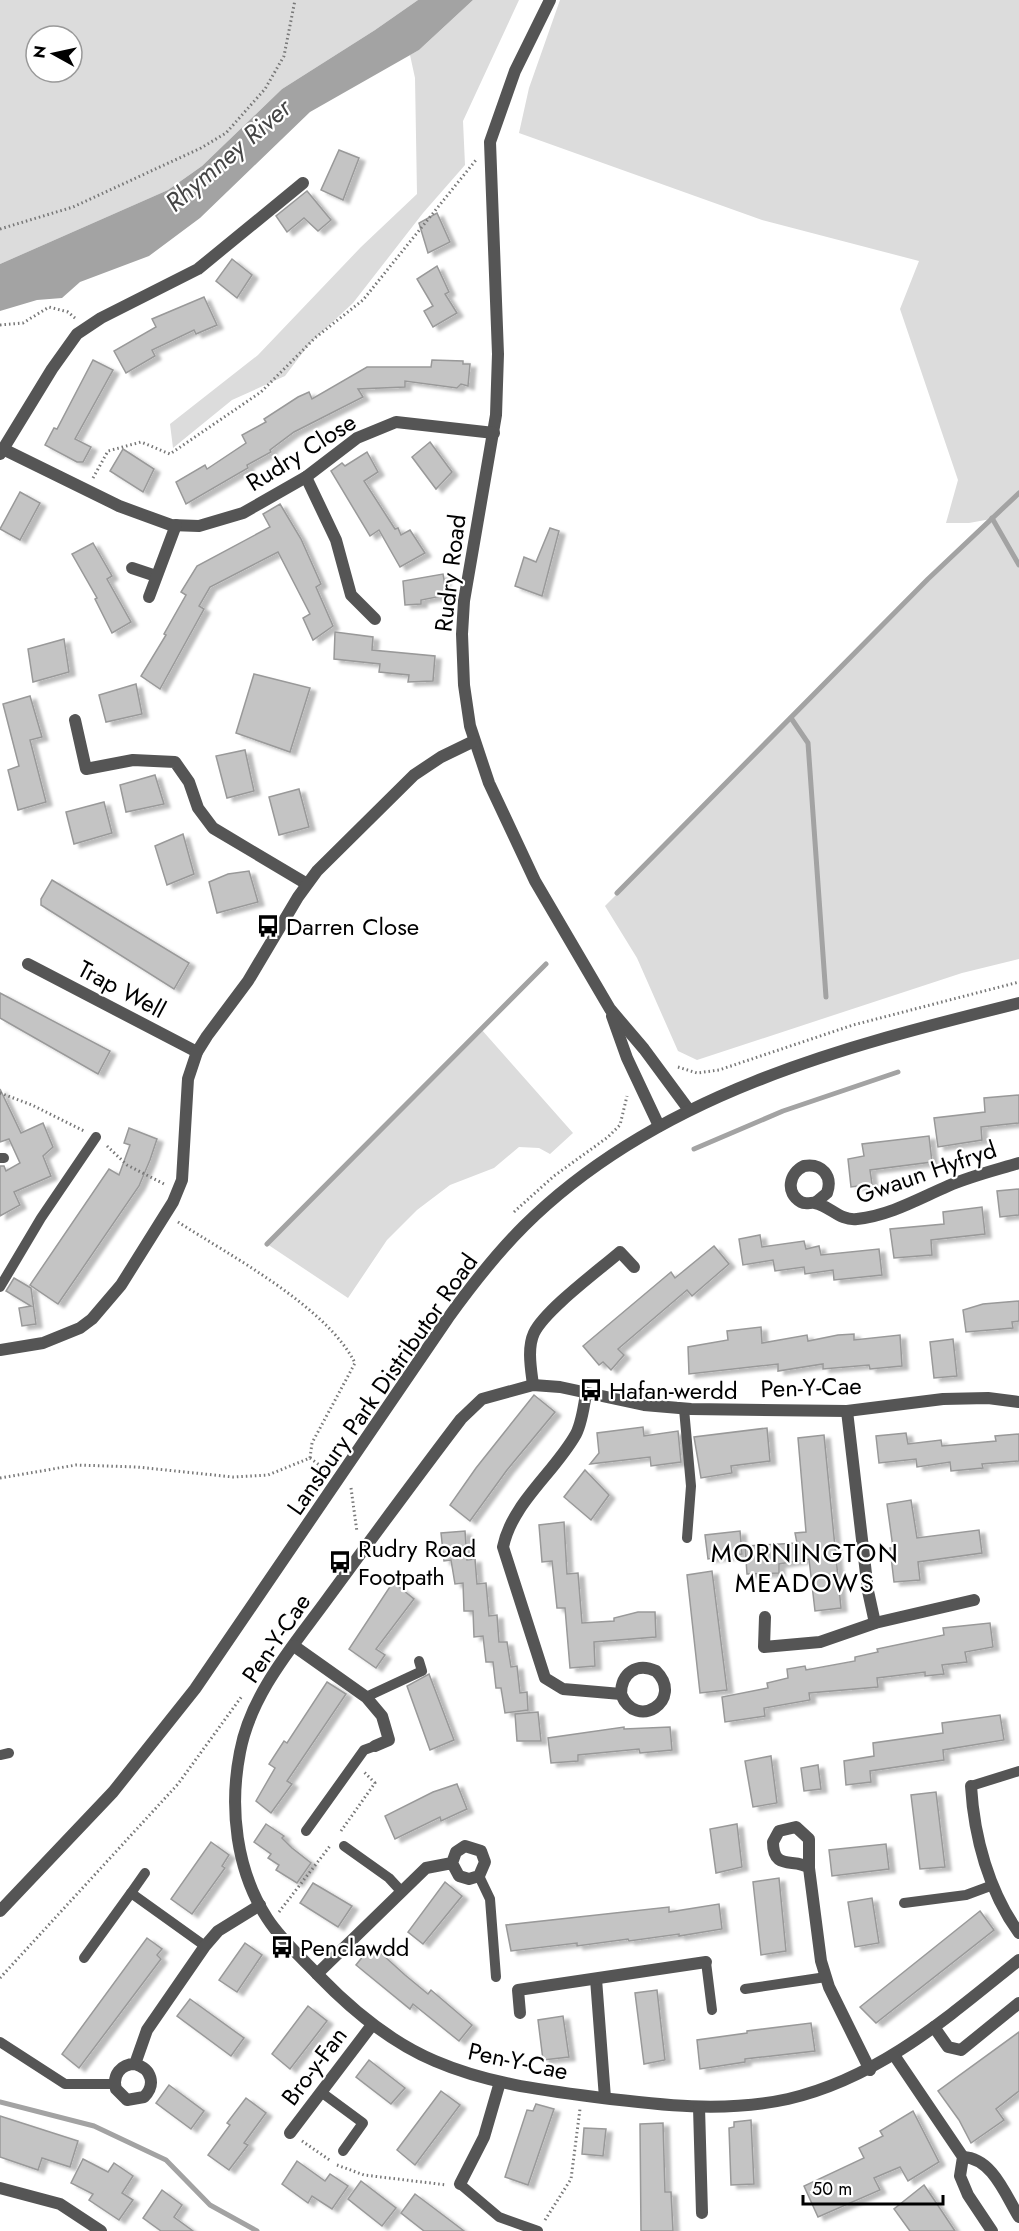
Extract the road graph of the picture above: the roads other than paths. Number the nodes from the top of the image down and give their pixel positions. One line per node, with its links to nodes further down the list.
1 (550, 0): 3 (street, Rudry Road)
2 (303, 183): 4 (street)
3 (494, 433): 5 (street, Rudry Close); 12 (street, Rudry Road)
4 (2, 452): 6 (street, Rudry Close)
5 (306, 477): 6 (street, Rudry Close); 10 (street)
6 (176, 525): 8 (street)
7 (132, 568): 8 (street)
8 (156, 576): 9 (street)
9 (149, 597)
10 (375, 619)
11 (75, 720): 13 (street)
12 (474, 741): 13 (street); 16 (street, Rudry Road)
13 (307, 884): 17 (street)
14 (28, 963): 17 (street, Trap Well)
15 (1019, 1003): 18 (street, Lansbury Park Distributor Road)
16 (610, 1009): 18 (street); 19 (street)
17 (197, 1052): 25 (street)
18 (689, 1110): 19 (street, Lansbury Park Distributor Road)
19 (659, 1126): 53 (street, Lansbury Park Distributor Road)
20 (96, 1137): 24 (lane)
21 (1019, 1163): 22 (street, Gwaun Hyfryd)
22 (815, 1203)
23 (633, 1267): 26 (street)
24 (0, 1287)
25 (0, 1350)
26 (533, 1385): 27 (street, Pen-Y-Cae); 35 (street, Pen-Y-Cae)
27 (586, 1393): 29 (street, Pen-Y-Cae); 37 (street)
28 (1019, 1402): 30 (street, Pen-Y-Cae)
29 (684, 1409): 30 (street, Pen-Y-Cae); 31 (lane)
30 (847, 1411): 34 (street)
31 (687, 1538)
32 (974, 1600): 34 (street)
33 (765, 1617): 34 (street)
34 (874, 1623)
35 (294, 1646): 38 (street); 52 (street, Pen-Y-Cae)
36 (418, 1661): 38 (lane)
37 (621, 1694)
38 (366, 1697): 39 (street)
39 (375, 1746): 42 (lane)
40 (1019, 1771): 41 (lane)
41 (971, 1786): 48 (street)
42 (306, 1831)
43 (344, 1846): 49 (lane)
44 (452, 1863): 47 (street); 47 (street); 49 (street)
45 (809, 1868): 61 (street)
46 (145, 1873): 50 (lane)
47 (479, 1876): 60 (lane)
48 (993, 1885): 51 (lane); 54 (street)
49 (401, 1891): 59 (street)
50 (130, 1893): 55 (lane); 56 (lane)
51 (904, 1903)
52 (260, 1905): 55 (street); 59 (street, Pen-Y-Cae)
53 (0, 1911)
54 (1019, 1933)
55 (205, 1946): 71 (street)
56 (84, 1958)
57 (1019, 1960): 68 (street, Pen-Y-Cae)
58 (706, 1962): 62 (street); 65 (lane)
59 (317, 1974): 67 (street, Pen-Y-Cae)
60 (496, 1977)
61 (826, 1977): 63 (lane); 72 (street)
62 (596, 1979): 66 (street); 76 (street)
63 (745, 1989)
64 (1019, 2003): 68 (street)
65 (712, 2010)
66 (520, 2013)
67 (372, 2025): 73 (street, Pen-Y-Cae); 75 (street, Bro-y-Fan)
68 (934, 2027): 70 (street, Pen-Y-Cae)
69 (0, 2042): 74 (lane)
70 (894, 2055): 72 (street, Pen-Y-Cae); 80 (street)
71 (135, 2064): 74 (street); 74 (street)
72 (870, 2070): 77 (street, Pen-Y-Cae)
73 (500, 2082): 76 (street, Pen-Y-Cae); 81 (street)
74 (114, 2084)
75 (321, 2092): 78 (street, Bro-y-Fan); 79 (lane)
76 (605, 2098): 77 (street, Pen-Y-Cae)
77 (699, 2107): 83 (street)
78 (290, 2133)
79 (343, 2151)
80 (963, 2157): 84 (street); 87 (street)
81 (460, 2184): 85 (lane)
82 (0, 2188): 86 (street)
83 (702, 2213)
84 (1019, 2217)
85 (538, 2230)
86 (101, 2231)
87 (992, 2231)

